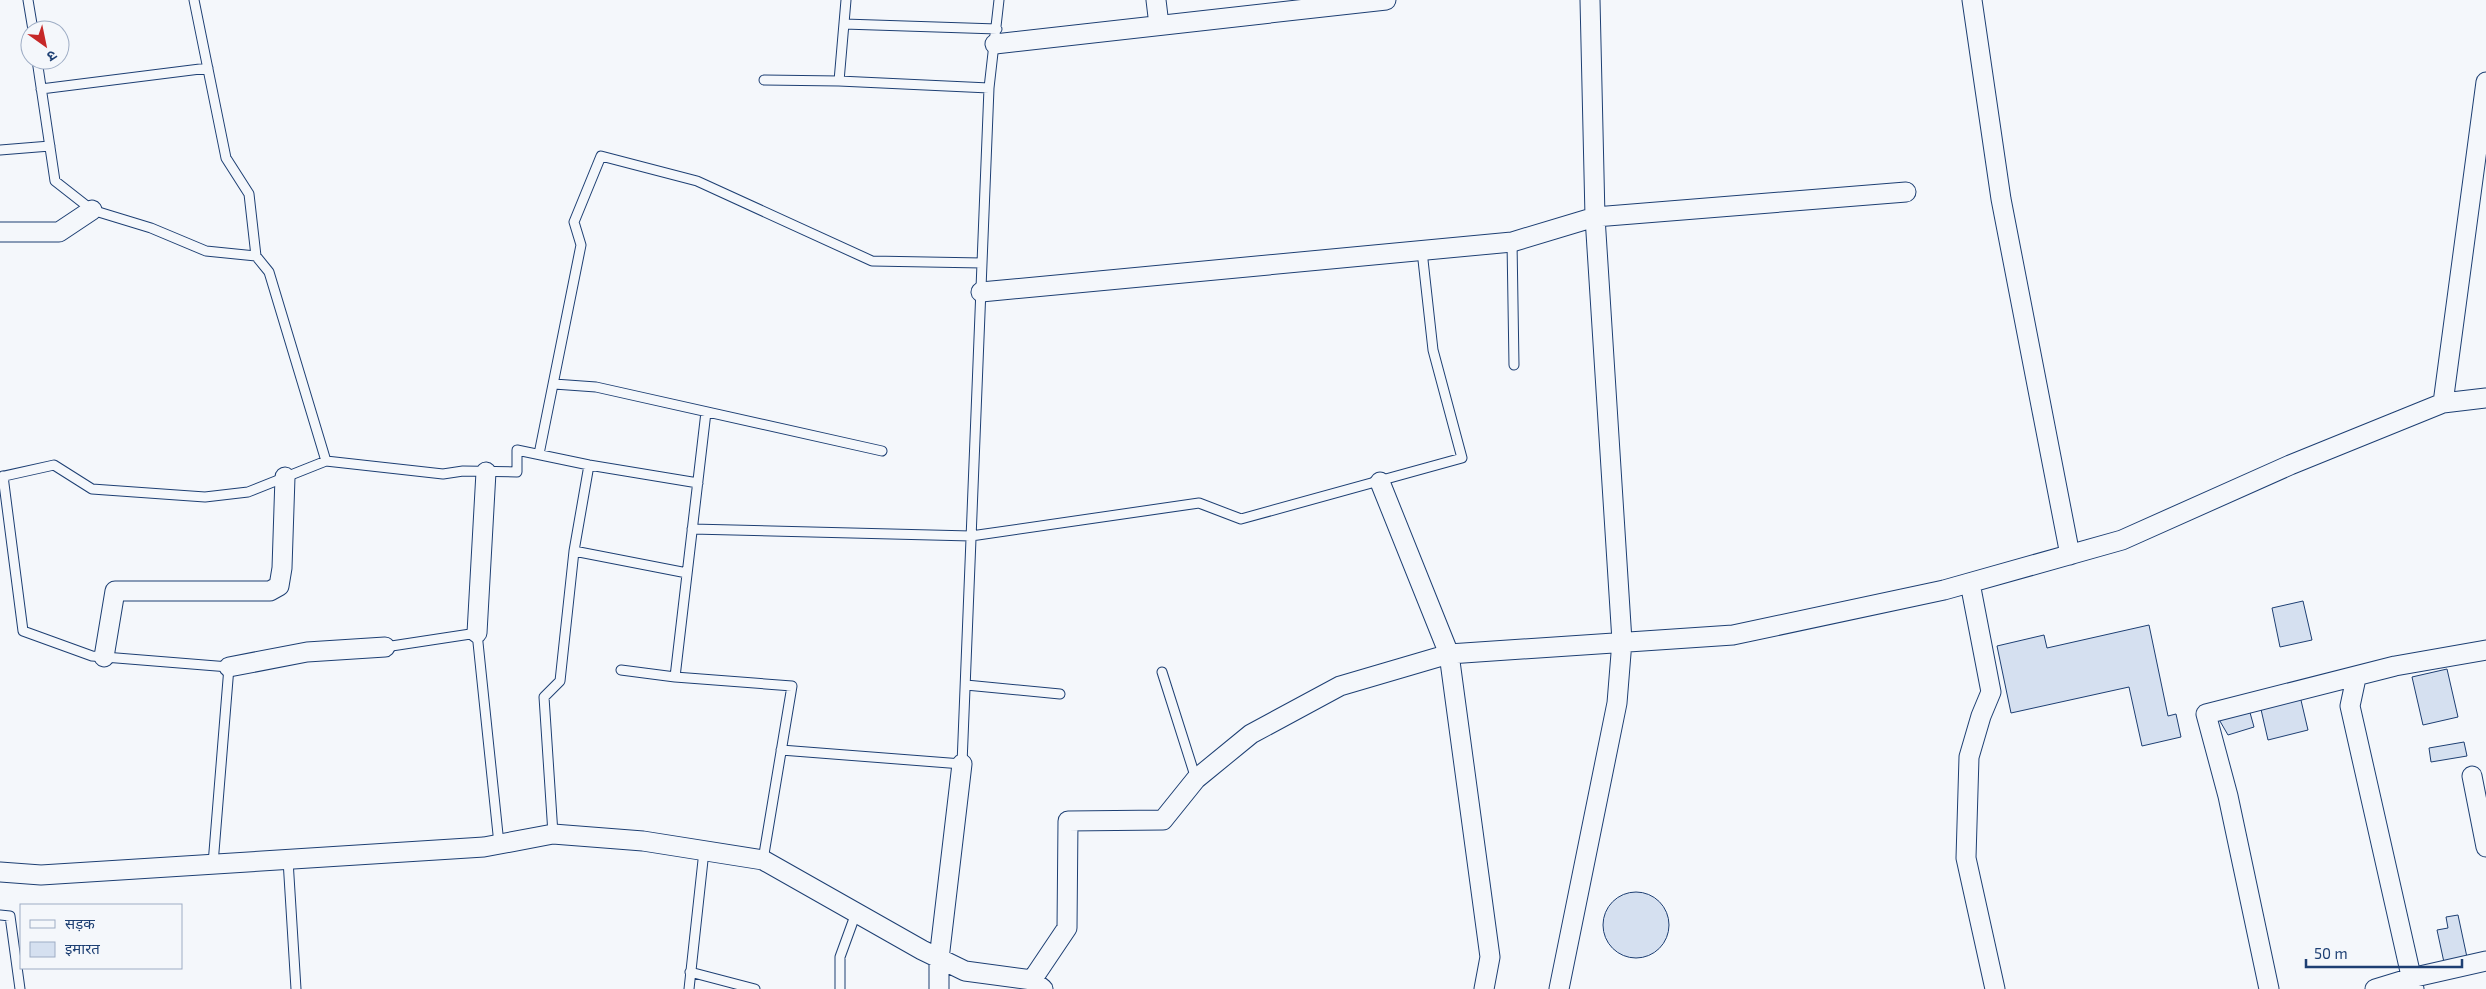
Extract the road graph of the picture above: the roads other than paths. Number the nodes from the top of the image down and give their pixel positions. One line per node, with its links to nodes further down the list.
1 (28, 0): 10 (lane)
2 (194, 0): 14 (lane)
3 (846, 0): 11 (lane)
4 (999, 0): 13 (lane)
5 (1156, 0): 12 (street)
6 (1382, 0): 9 (street)
7 (1590, 0): 25 (street)
8 (1972, 0): 49 (street)
9 (1283, 6): 12 (street)
10 (31, 20)
11 (844, 24): 13 (lane); 17 (lane)
12 (1159, 25): 13 (street)
13 (996, 37): 20 (lane)
14 (208, 68): 19 (lane); 29 (lane)
15 (38, 70): 19 (lane)
16 (764, 80): 17 (lane)
17 (839, 81): 20 (lane)
18 (2486, 82): 35 (street)
19 (41, 88): 21 (lane)
20 (989, 88): 30 (lane)
21 (50, 146): 22 (lane); 24 (lane)
22 (0, 150)
23 (1906, 192): 25 (street)
24 (92, 210): 26 (street); 29 (lane)
25 (1595, 217): 27 (street); 53 (street)
26 (0, 232)
27 (1512, 242): 28 (street); 32 (lane)
28 (1422, 251): 31 (street); 44 (lane)
29 (256, 256): 39 (lane)
30 (982, 262): 31 (lane); 33 (lane)
31 (981, 292): 47 (lane)
32 (1514, 365)
33 (554, 384): 36 (lane); 38 (lane)
34 (2486, 398): 35 (street)
35 (2443, 403): 49 (street)
36 (706, 412): 37 (lane); 45 (lane)
37 (882, 451)
38 (539, 454): 40 (lane); 41 (lane)
39 (326, 461): 41 (lane); 43 (lane)
40 (589, 466): 45 (lane); 48 (lane)
41 (486, 472): 52 (street)
42 (2, 476): 43 (lane); 57 (lane)
43 (285, 477): 57 (street)
44 (1380, 482): 47 (lane); 56 (street)
45 (698, 484): 46 (lane)
46 (692, 529): 47 (lane); 50 (lane)
47 (971, 536): 63 (lane)
48 (574, 552): 50 (lane); 69 (lane)
49 (2070, 555): 51 (street)
50 (687, 573): 61 (lane)
51 (1970, 583): 53 (street); 92 (street)
52 (477, 633): 54 (lane); 70 (lane)
53 (1622, 641): 56 (street); 91 (street)
54 (386, 647): 58 (street)
55 (2486, 650): 62 (street)
56 (1449, 654): 68 (street); 90 (street)
57 (104, 657): 58 (lane)
58 (229, 667): 75 (lane)
59 (621, 670): 61 (lane)
60 (1162, 672): 68 (lane)
61 (675, 677): 65 (lane)
62 (2356, 678): 82 (street); 93 (street)
63 (966, 685): 64 (lane); 66 (lane)
64 (1060, 694)
65 (781, 750): 66 (lane); 74 (lane)
66 (962, 764): 79 (street)
67 (2472, 776): 71 (street)
68 (1196, 779): 83 (street)
69 (553, 834): 70 (street); 72 (street)
70 (499, 844): 73 (street)
71 (2486, 848)
72 (704, 851): 74 (street); 81 (lane)
73 (288, 860): 75 (street); 85 (lane)
74 (762, 860): 77 (street)
75 (213, 864): 76 (street)
76 (0, 872)
77 (856, 913): 79 (street); 88 (lane)
78 (0, 915): 84 (lane)
79 (939, 959): 83 (street); 89 (street)
80 (2486, 961): 82 (street)
81 (690, 972): 86 (lane); 87 (lane)
82 (2412, 983): 94 (street)
83 (1037, 984)
84 (20, 989)
85 (296, 989)
86 (688, 989)
87 (755, 989)
88 (840, 989)
89 (940, 989)
90 (1484, 989)
91 (1559, 989)
92 (1995, 989)
93 (2269, 989)
94 (2375, 989)

